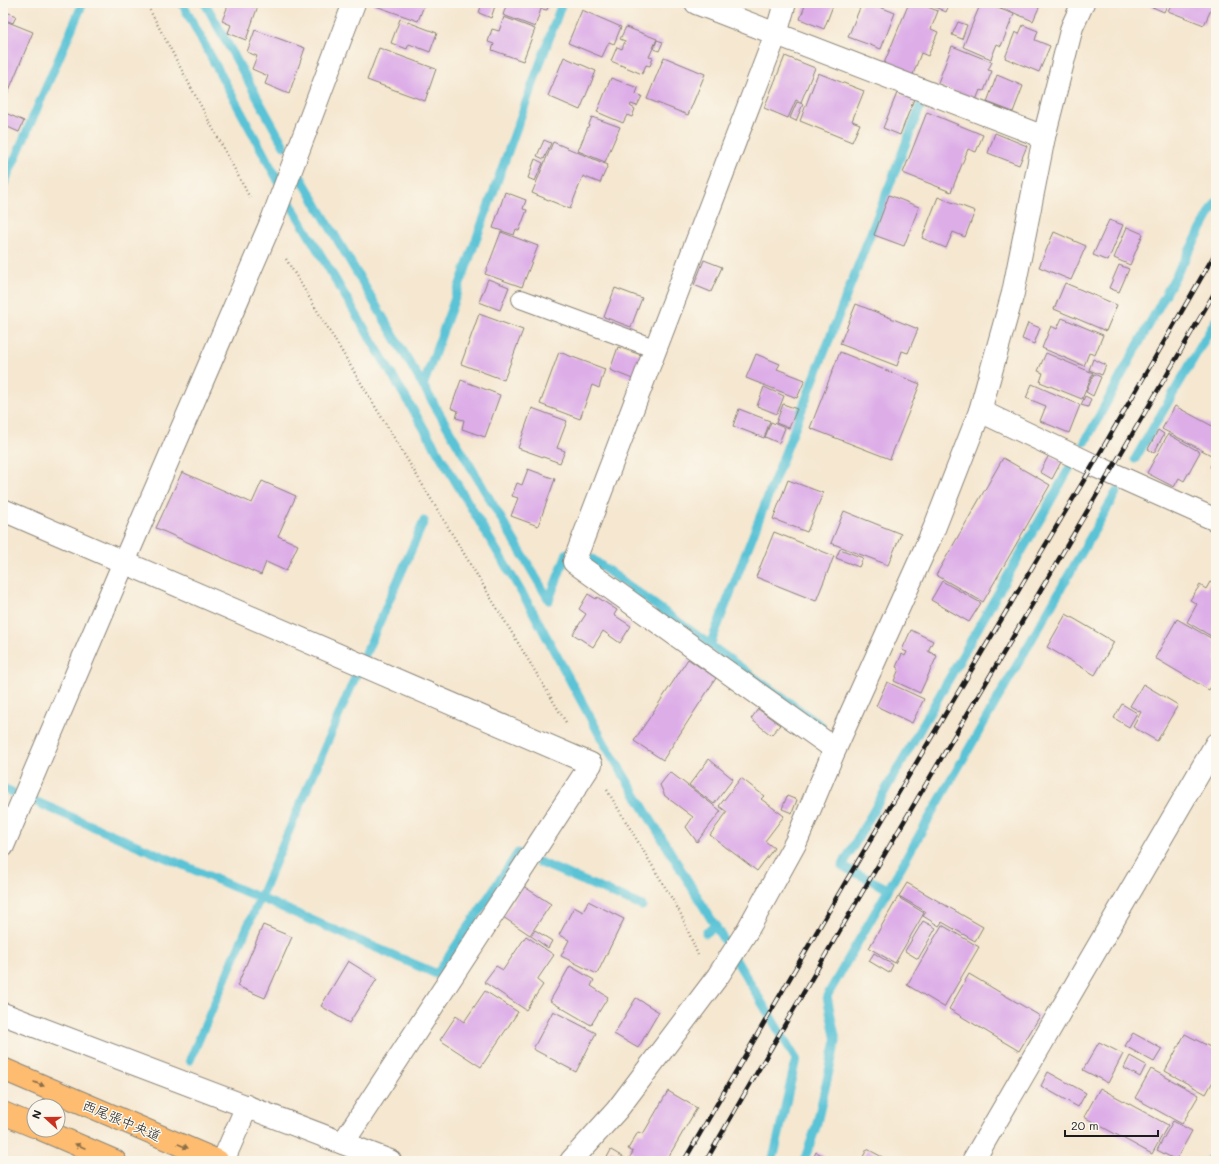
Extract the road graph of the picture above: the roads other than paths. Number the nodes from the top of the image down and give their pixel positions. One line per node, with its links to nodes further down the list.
1 (354, 3): 12 (street)
2 (696, 3): 5 (street)
3 (785, 3): 5 (street)
4 (1083, 3): 6 (street)
5 (776, 34): 6 (street); 8 (street)
6 (1044, 137): 9 (street)
7 (521, 299): 8 (lane)
8 (656, 349): 14 (street)
9 (980, 411): 11 (street); 14 (street)
10 (3, 510): 12 (street)
11 (1216, 520)
12 (124, 562): 15 (street); 22 (street)
13 (1216, 744): 28 (street)
14 (835, 749): 27 (street)
15 (3, 846)
16 (3, 1014): 18 (street)
17 (3, 1069): 24 (main road, 西尾張中央道, one-way to 24)
18 (246, 1106): 22 (street); 25 (street)
19 (3, 1113): 20 (main road)
20 (26, 1123)
21 (62, 1138): 23 (main road, one-way to 21)
22 (343, 1143): 26 (street)
23 (115, 1161)
24 (218, 1161)
25 (223, 1161)
26 (390, 1161)
27 (571, 1161)
28 (973, 1161)

